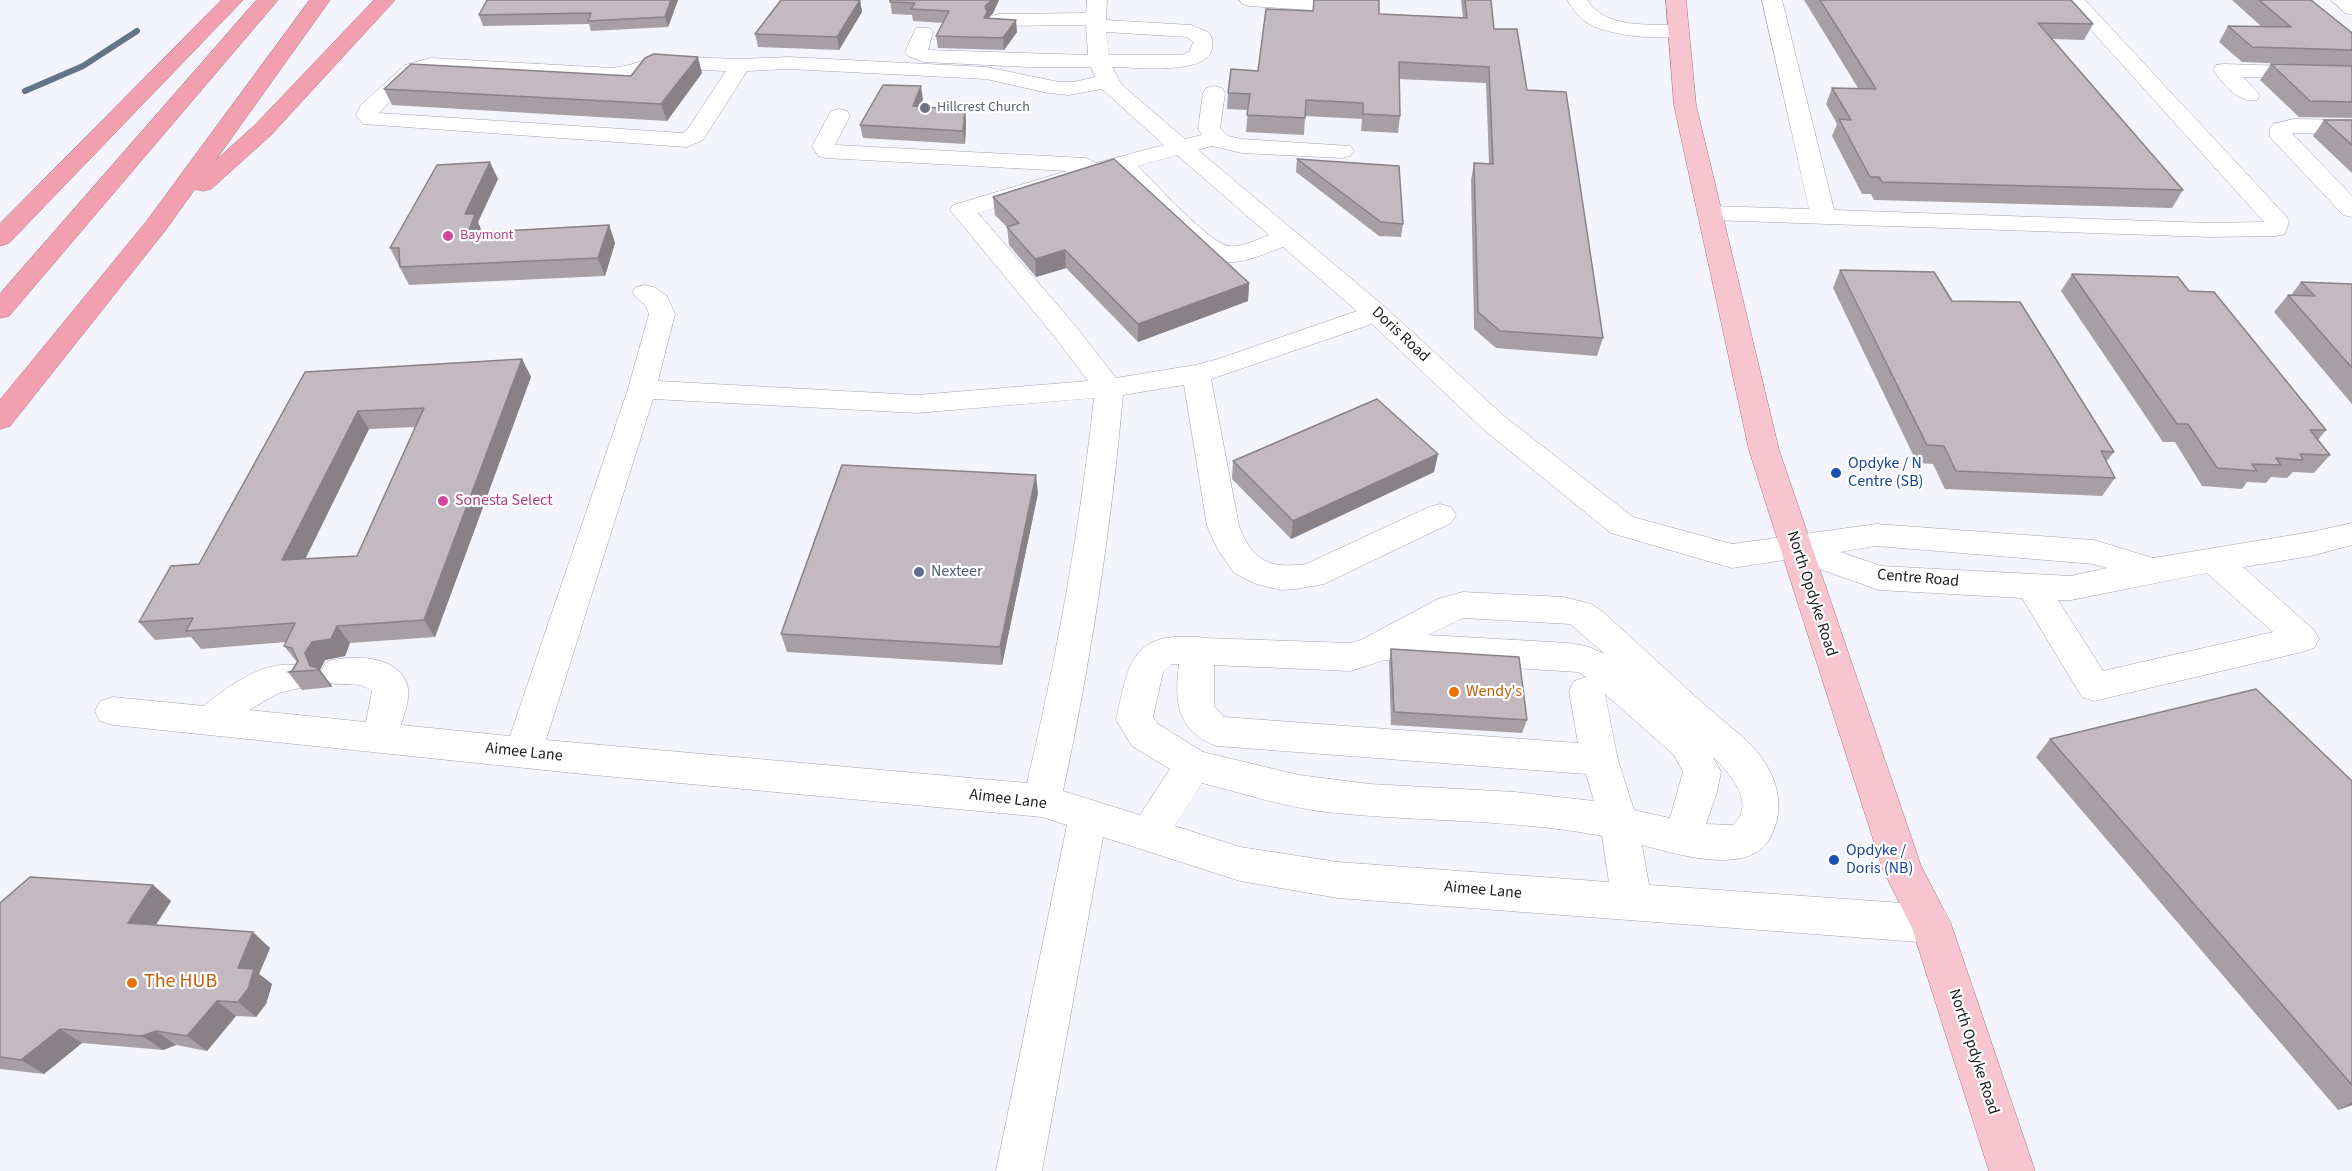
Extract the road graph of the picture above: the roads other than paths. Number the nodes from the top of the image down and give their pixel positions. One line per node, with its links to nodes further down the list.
1 (233, 0): 34 (highway)
2 (268, 0): 36 (highway)
3 (320, 0): 32 (highway)
4 (385, 0): 32 (highway)
5 (1250, 0): 11 (street)
6 (1577, 0): 16 (street)
7 (1676, 0): 16 (main road, North Opdyke Road)
8 (1772, 0): 31 (street)
9 (2074, 0): 31 (street)
10 (2341, 0): 13 (street)
11 (1290, 1): 12 (street)
12 (1364, 8)
13 (2352, 9)
14 (1096, 15): 15 (street); 19 (street); 19 (street)
15 (998, 20)
16 (1678, 31): 30 (main road, North Opdyke Road)
17 (923, 32): 19 (street)
18 (740, 65): 18 (street); 19 (street)
19 (1102, 71): 26 (street, Doris Road)
20 (2352, 74): 22 (street)
21 (1214, 93): 25 (street)
22 (2249, 95)
23 (839, 116): 28 (street)
24 (2352, 127): 29 (street)
25 (1216, 138): 26 (street); 27 (street)
26 (1182, 148): 28 (street); 33 (street, Doris Road)
27 (1342, 151)
28 (1114, 165): 33 (street); 39 (street)
29 (2352, 210)
30 (1710, 213): 31 (street); 44 (main road, North Opdyke Road)
31 (1823, 216)
32 (155, 227): 41 (highway)
33 (1287, 237): 37 (street, Doris Road)
34 (0, 238)
35 (645, 293): 40 (street)
36 (0, 310)
37 (1376, 313): 38 (street); 44 (street, Doris Road)
38 (1196, 374): 39 (street); 42 (street)
39 (1109, 388): 40 (street); 59 (street)
40 (642, 389): 56 (street)
41 (0, 419)
42 (1440, 515)
43 (2352, 534): 45 (street, Centre Road)
44 (1796, 548): 46 (street, Centre Road); 47 (street, Centre Road); 65 (main road, North Opdyke Road)
45 (2214, 560): 46 (street, Centre Road); 47 (street)
46 (2153, 570): 47 (street, Centre Road)
47 (2032, 586)
48 (1379, 646): 49 (street); 63 (street); 63 (street)
49 (1198, 649): 57 (street); 58 (street)
50 (338, 672): 55 (street)
51 (292, 677): 54 (street)
52 (1587, 691): 57 (street)
53 (113, 711): 54 (street, Aimee Lane)
54 (211, 721): 55 (street, Aimee Lane)
55 (380, 738): 56 (street, Aimee Lane)
56 (523, 753): 59 (street, Aimee Lane)
57 (1600, 760): 61 (street)
58 (1193, 765): 61 (street); 62 (street)
59 (1042, 801): 60 (street, Aimee Lane)
60 (1088, 816): 62 (street, Aimee Lane); 66 (street)
61 (1619, 823): 63 (street); 64 (street)
62 (1148, 835): 64 (street, Aimee Lane)
63 (1682, 837)
64 (1632, 903): 65 (street, Aimee Lane)
65 (1931, 924): 67 (main road, North Opdyke Road)
66 (1019, 1171)
67 (2012, 1171)

